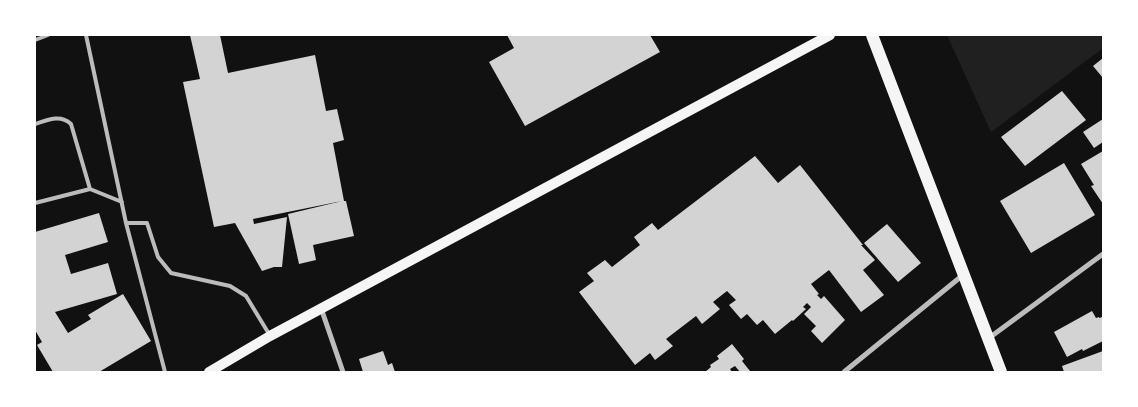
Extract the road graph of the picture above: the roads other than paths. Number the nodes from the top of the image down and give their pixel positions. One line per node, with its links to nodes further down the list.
1 (48, 35): 5 (lane)
2 (86, 35): 8 (lane)
3 (830, 35): 13 (main road)
4 (872, 35): 12 (main road)
5 (35, 40)
6 (35, 124): 7 (lane)
7 (90, 189): 8 (lane); 9 (lane)
8 (122, 202): 10 (lane)
9 (35, 203)
10 (126, 223): 14 (lane); 16 (lane)
11 (1103, 254): 15 (street)
12 (964, 274): 15 (main road); 19 (street)
13 (321, 308): 14 (main road); 18 (street)
14 (270, 336): 17 (main road)
15 (988, 338): 20 (main road)
16 (165, 372)
17 (209, 372)
18 (343, 372)
19 (844, 372)
20 (1001, 372)

